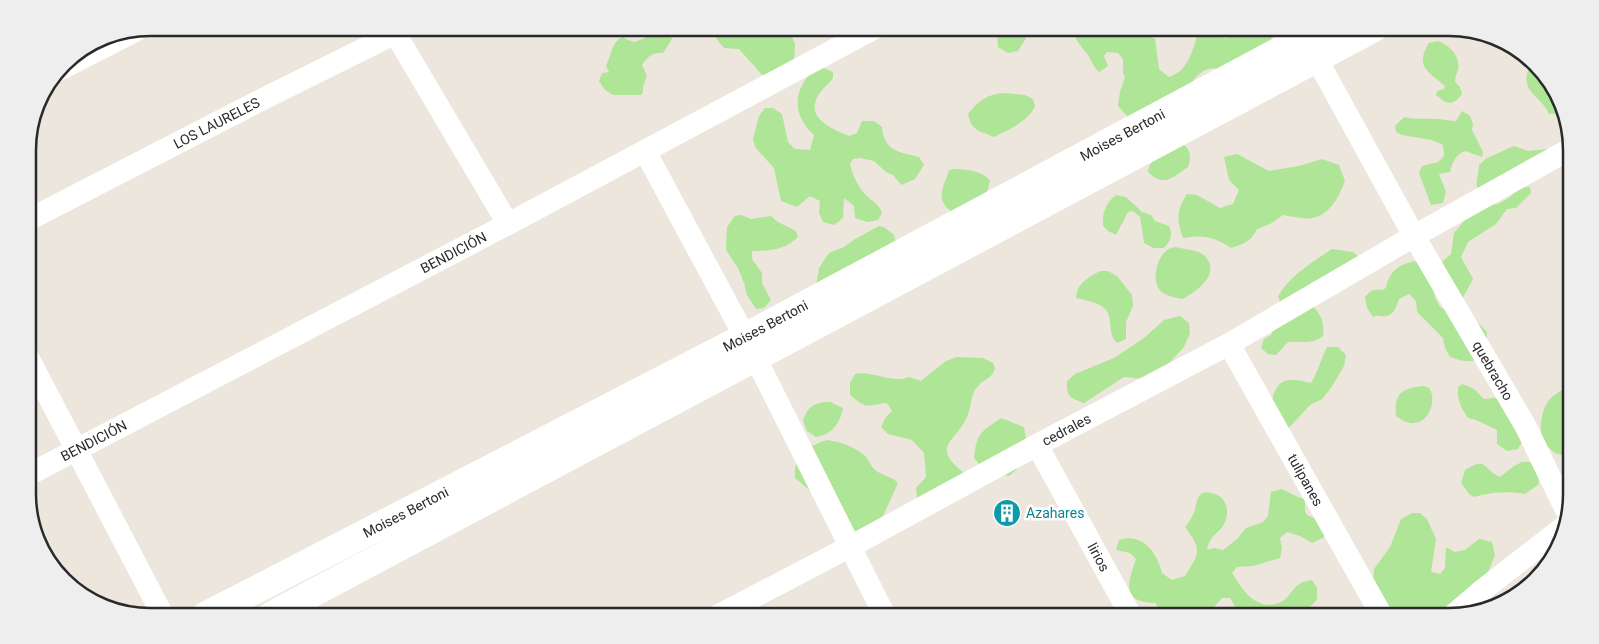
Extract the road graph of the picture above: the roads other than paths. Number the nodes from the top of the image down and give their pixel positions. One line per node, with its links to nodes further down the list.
1 (384, 36): 10 (street, LOS LAURELES)
2 (402, 36): 11 (street)
3 (860, 36): 8 (street, BENDICIÓN)
4 (1323, 36): 5 (street, Moises Bertoni)
5 (1310, 38): 12 (street, quebracho); 14 (street, Moises Bertoni)
6 (112, 43): 7 (street)
7 (90, 54)
8 (645, 151): 11 (street, BENDICIÓN); 14 (street)
9 (1563, 153): 12 (street, cedrales)
10 (36, 216)
11 (508, 224): 17 (street, BENDICIÓN)
12 (1414, 236): 13 (street, cedrales); 19 (street, quebracho)
13 (1228, 344): 16 (street, cedrales); 29 (street, tulipanes)
14 (750, 347): 21 (street); 24 (street, Moises Bertoni); 25 (street, Moises Bertoni)
15 (36, 372): 17 (street)
16 (1037, 445): 21 (street, cedrales); 28 (street, lirios)
17 (76, 449): 18 (street, BENDICIÓN); 23 (street)
18 (36, 471)
19 (1563, 503)
20 (1556, 533): 22 (street)
21 (850, 546): 26 (street, cedrales); 27 (street)
22 (1462, 607)
23 (159, 608)
24 (221, 608)
25 (284, 608)
26 (732, 608)
27 (881, 608)
28 (1127, 608)
29 (1377, 608)

